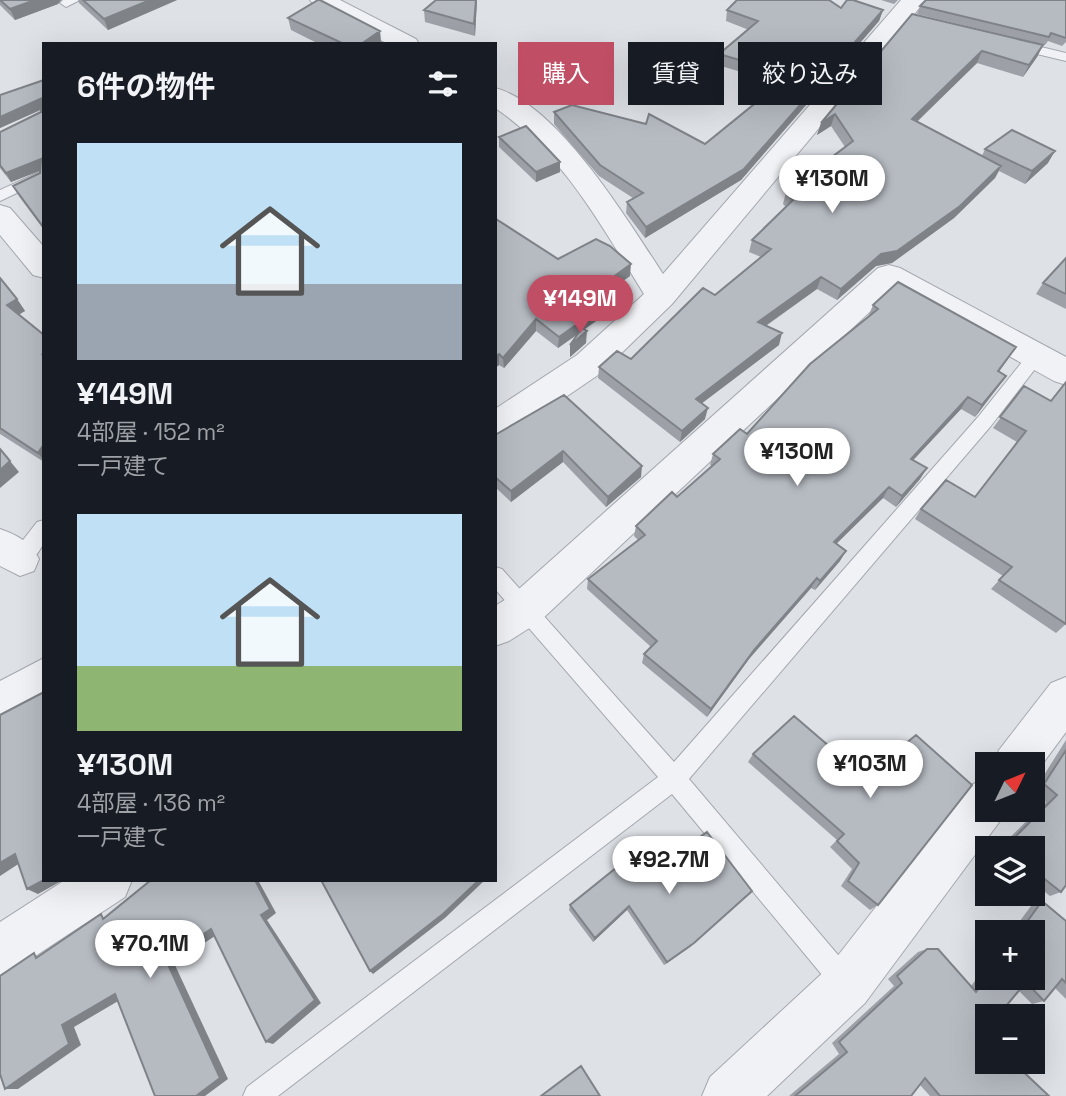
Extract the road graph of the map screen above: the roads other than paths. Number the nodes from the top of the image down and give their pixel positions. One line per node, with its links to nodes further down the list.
1 (322, 0): 3 (street)
2 (901, 12): 11 (street)
3 (400, 42)
4 (1002, 42): 5 (lane)
5 (1066, 57)
6 (497, 97): 11 (street)
7 (42, 175): 8 (lane)
8 (0, 196)
9 (0, 215): 10 (street)
10 (42, 266)
11 (661, 296): 13 (street)
12 (1051, 364): 17 (street); 23 (lane)
13 (497, 426)
14 (42, 529): 15 (lane)
15 (10, 552)
16 (497, 577): 17 (lane)
17 (525, 609): 18 (street); 23 (lane)
18 (497, 627)
19 (42, 678): 21 (street)
20 (1066, 697): 22 (street)
21 (0, 705)
22 (1025, 752)
23 (674, 779): 27 (lane); 28 (lane)
24 (975, 817): 27 (street)
25 (105, 882): 26 (street)
26 (0, 951)
27 (847, 985): 29 (street)
28 (256, 1096)
29 (729, 1096)

